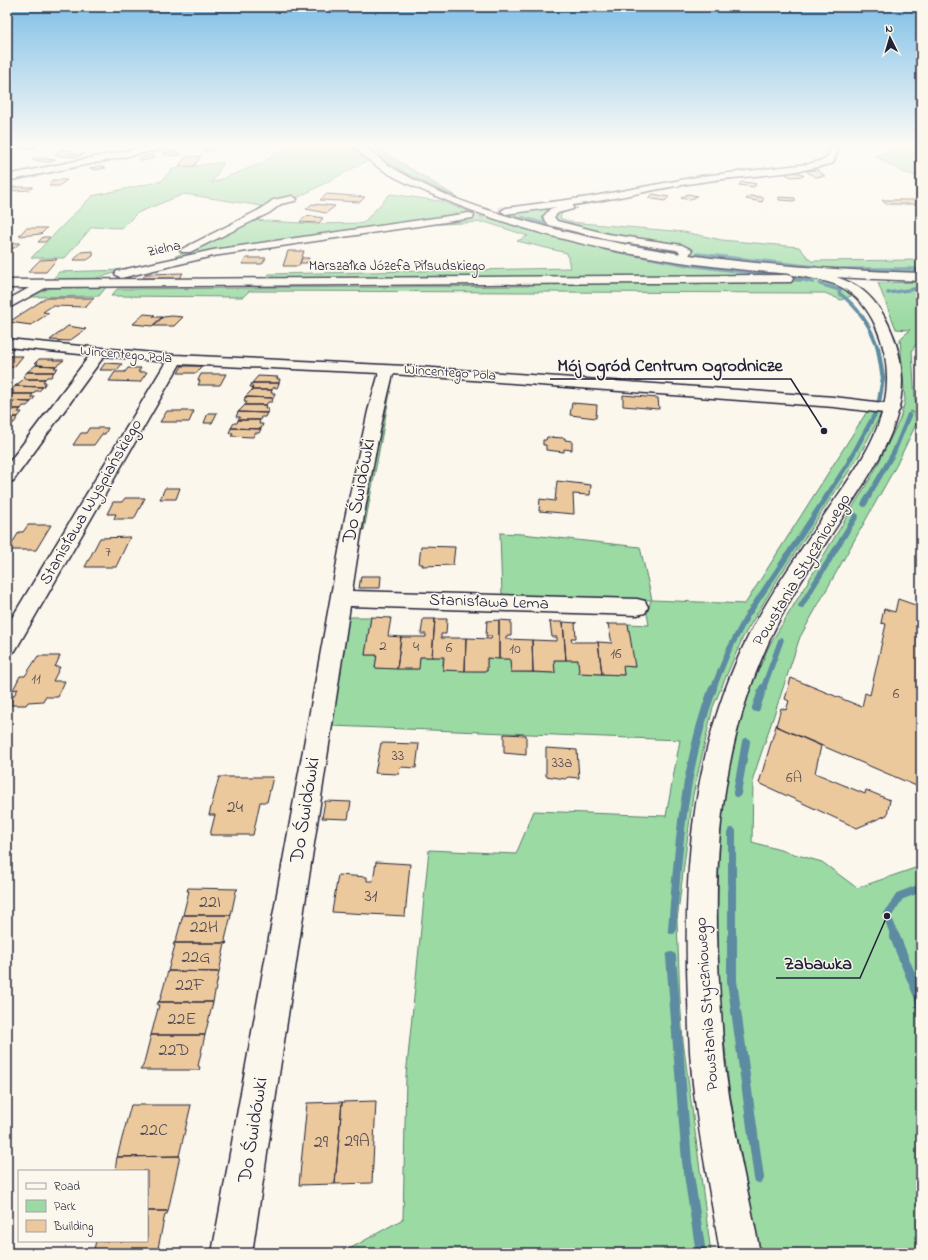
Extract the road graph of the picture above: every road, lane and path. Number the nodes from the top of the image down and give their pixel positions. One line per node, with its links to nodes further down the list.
1 (270, 205): 8 (street)
2 (466, 205): 7 (street)
3 (553, 205): 5 (street)
4 (574, 205): 7 (street)
5 (506, 211)
6 (469, 216): 8 (street, Zielna)
7 (683, 257): 9 (street)
8 (148, 268): 14 (street, Zielna)
9 (790, 275): 10 (street); 14 (street, Marszałka Józefa Piłsudskiego); 16 (street, Powstania Styczniowego)
10 (866, 276): 11 (street); 16 (street, Powstania Styczniowego)
11 (921, 277)
12 (7, 284): 13 (street, Marszałka Józefa Piłsudskiego)
13 (44, 284): 14 (street, Marszałka Józefa Piłsudskiego); 15 (street)
14 (79, 284)
15 (7, 305)
16 (880, 321): 21 (street, Powstania Styczniowego)
17 (7, 343): 18 (street, Wincentego Pola)
18 (99, 353): 19 (street, Wincentego Pola); 22 (street)
19 (175, 359): 20 (street, Wincentego Pola); 25 (street, Stanisława Wyspiańskiego)
20 (387, 369): 21 (street, Wincentego Pola); 23 (street, Do Świdówki)
21 (892, 410): 27 (street, Powstania Styczniowego)
22 (7, 477)
23 (341, 598): 24 (street, Stanisława Lema); 26 (street, Do Świdówki)
24 (637, 607)
25 (7, 645)
26 (232, 1253)
27 (740, 1253)

